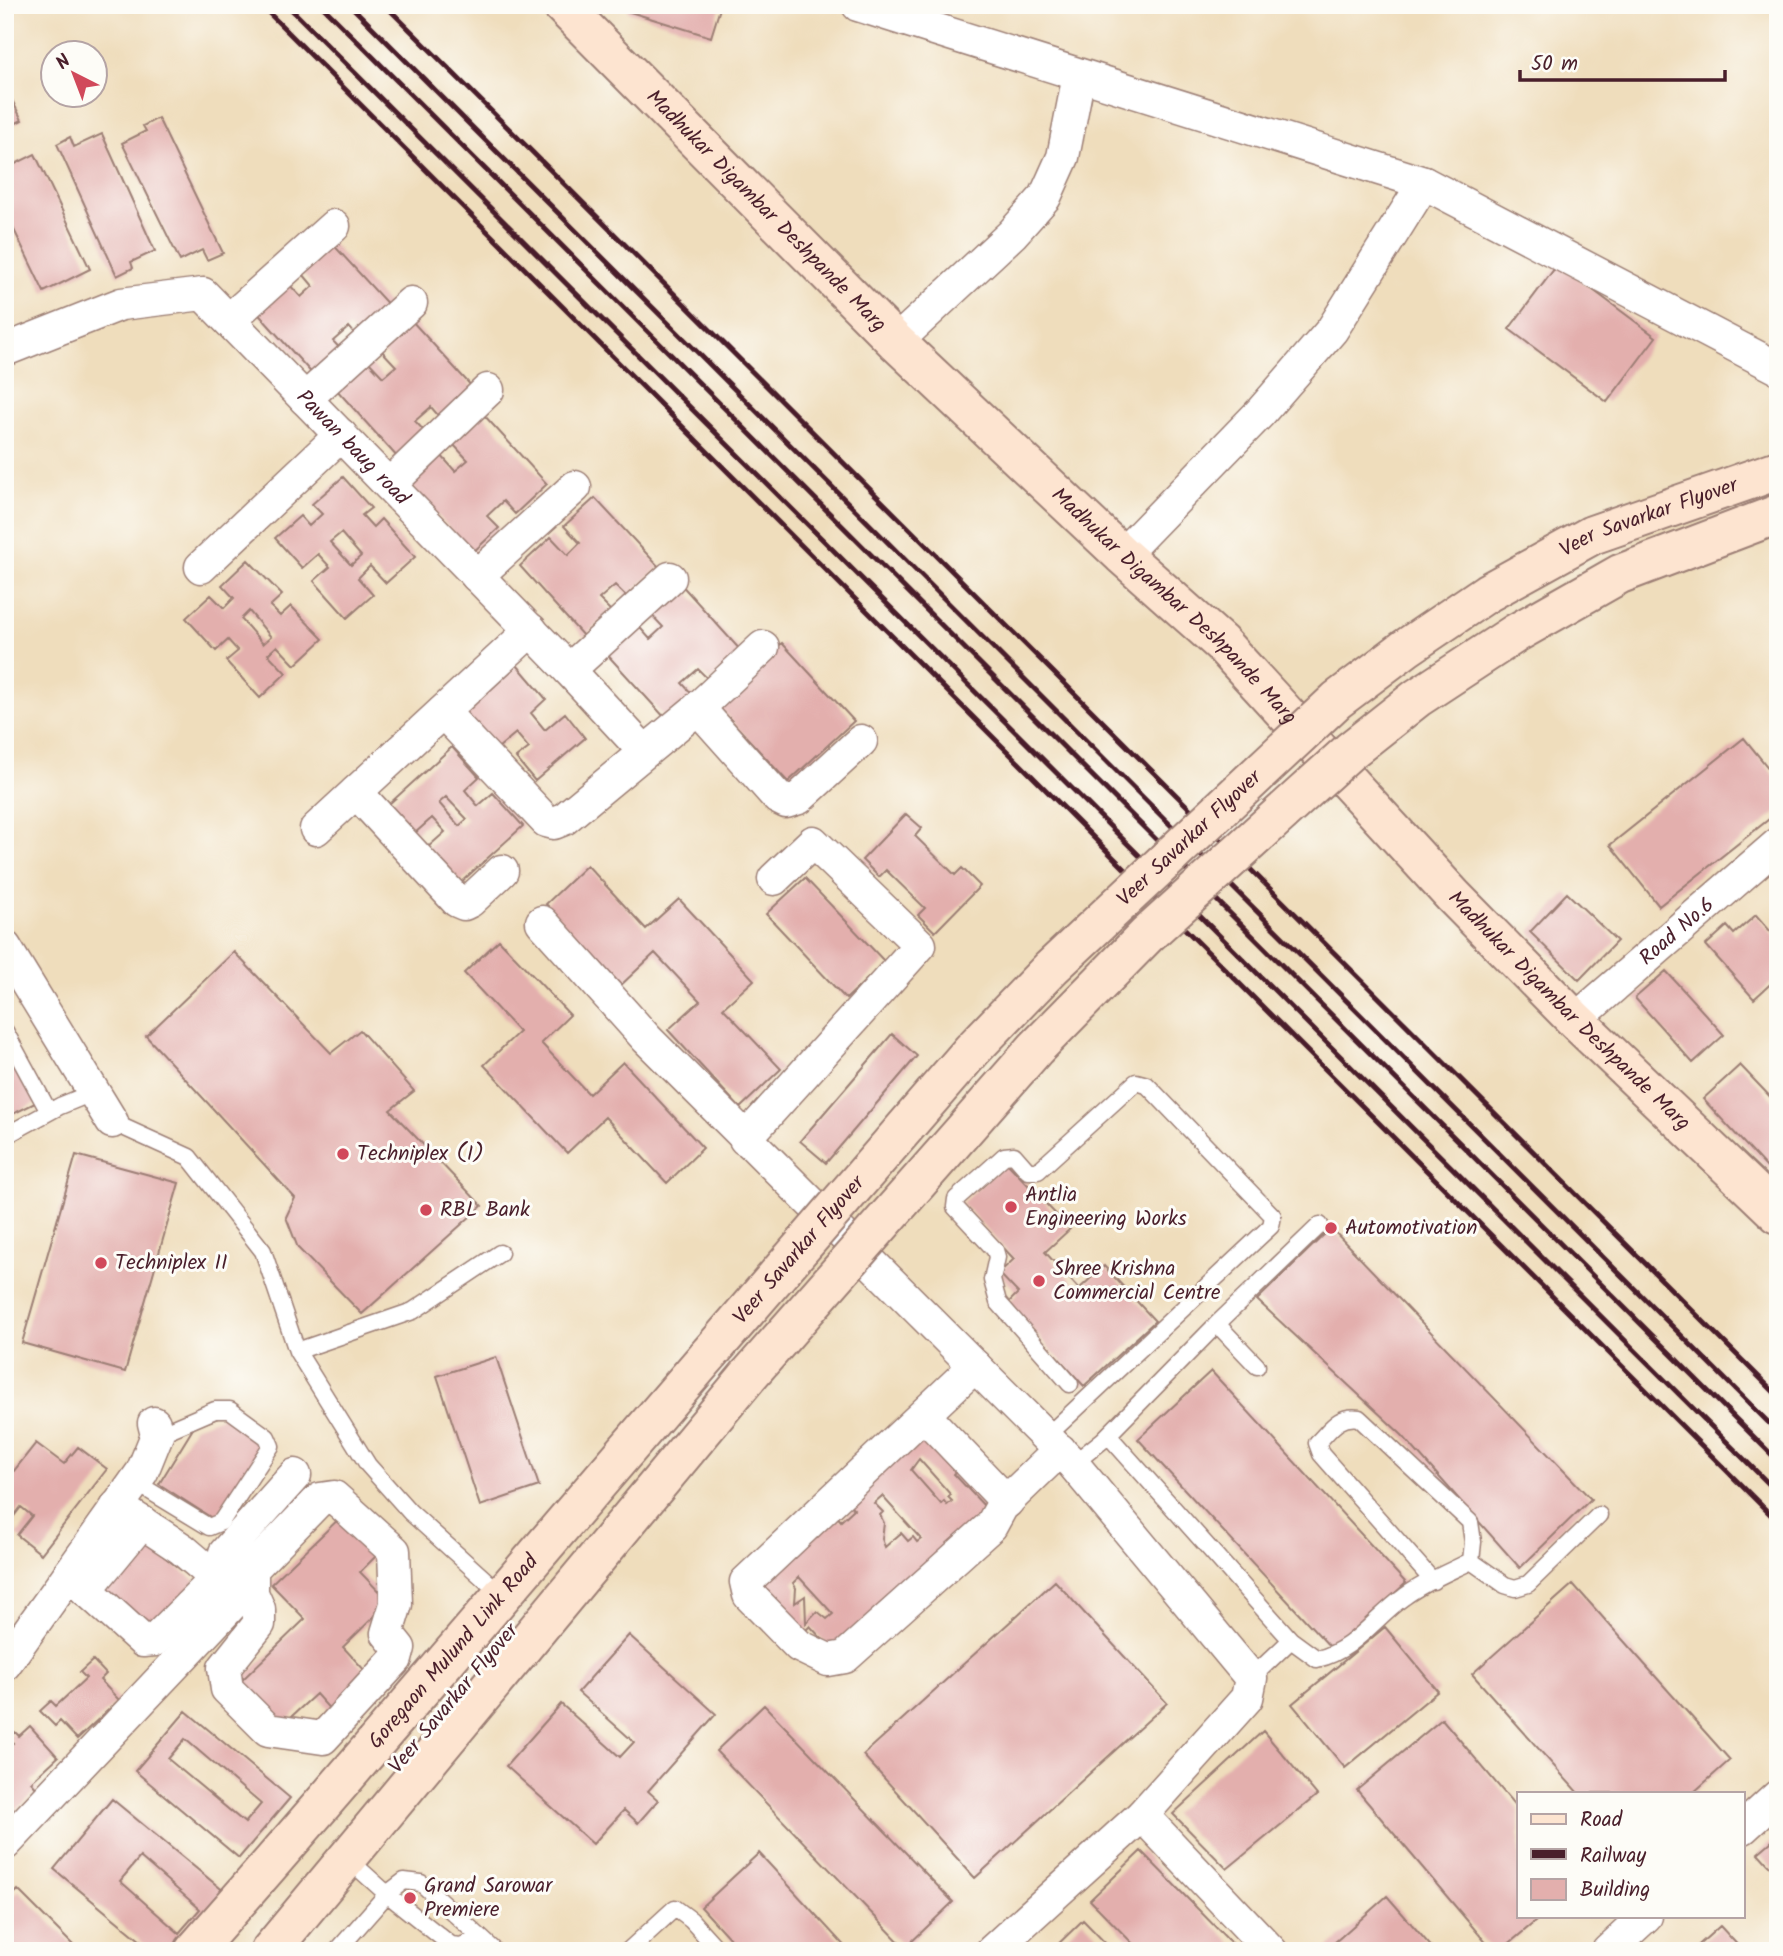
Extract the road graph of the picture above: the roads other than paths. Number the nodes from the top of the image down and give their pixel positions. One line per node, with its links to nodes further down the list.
1 (562, 5): 8 (main road, Madhukar Digambar Deshpande Marg)
2 (858, 5): 3 (street)
3 (1079, 75): 4 (street); 8 (street)
4 (1424, 183): 10 (street); 18 (street)
5 (334, 226): 7 (street)
6 (411, 303): 12 (street)
7 (229, 320): 9 (street, Pawan baug road); 12 (street, Pawan baug road)
8 (896, 342): 18 (main road, Madhukar Digambar Deshpande Marg)
9 (5, 350)
10 (1778, 368)
11 (488, 390): 15 (street)
12 (305, 399): 13 (street, Pawan baug road)
13 (341, 435): 15 (street, Pawan baug road); 19 (street)
14 (1778, 470): 48 (main road, Veer Savarkar Flyover, bridge)
15 (389, 485): 20 (street, Pawan baug road)
16 (575, 487): 20 (street)
17 (1778, 514): 55 (main road, Veer Savarkar Flyover, bridge)
18 (1122, 555): 36 (main road, Madhukar Digambar Deshpande Marg)
19 (201, 567)
20 (477, 576): 22 (street, Pawan baug road)
21 (670, 578): 24 (street)
22 (531, 630): 24 (street, Pawan baug road); 26 (street)
23 (763, 646): 25 (street)
24 (569, 670): 28 (street, Pawan baug road)
25 (698, 708): 27 (street); 28 (street)
26 (443, 712): 28 (street); 29 (street)
27 (861, 741)
28 (644, 751)
29 (356, 792): 30 (street); 32 (street)
30 (316, 829)
31 (1778, 844): 36 (street, Road No.6)
32 (502, 871)
33 (774, 879): 42 (street)
34 (542, 922): 42 (street)
35 (5, 947): 38 (street)
36 (1575, 1020): 43 (main road, Madhukar Digambar Deshpande Marg)
37 (5, 1031): 39 (lane)
38 (94, 1092): 39 (lane); 40 (street)
39 (49, 1112): 41 (lane)
40 (112, 1122): 47 (lane)
41 (5, 1136)
42 (745, 1139): 49 (street)
43 (1774, 1204)
44 (1320, 1225): 46 (lane)
45 (499, 1253): 47 (lane)
46 (1217, 1324): 50 (lane); 56 (lane)
47 (297, 1351): 65 (lane)
48 (710, 1353): 52 (main road, Goregaon Mulund Link Road)
49 (975, 1366): 53 (street); 57 (street)
50 (1256, 1366)
51 (1070, 1384): 57 (lane)
52 (667, 1407): 65 (main road, Goregaon Mulund Link Road); 81 (main road, Veer Savarkar Flyover)
53 (924, 1415): 59 (street); 59 (street)
54 (156, 1429): 60 (street); 60 (lane)
55 (700, 1431): 75 (main road); 82 (main road, Veer Savarkar Flyover)
56 (1108, 1435): 57 (lane); 66 (lane)
57 (1060, 1450): 59 (street); 68 (street)
58 (295, 1475): 74 (street)
59 (1007, 1502)
60 (131, 1503): 64 (street); 64 (street)
61 (1599, 1515): 62 (lane)
62 (1471, 1561): 63 (lane); 63 (lane)
63 (1433, 1581): 66 (lane)
64 (77, 1582): 67 (street)
65 (500, 1596): 70 (main road, Goregaon Mulund Link Road)
66 (1291, 1640): 68 (lane)
67 (5, 1664)
68 (1251, 1678): 72 (street)
69 (323, 1738): 69 (street); 70 (street)
70 (356, 1765): 80 (main road, Goregaon Mulund Link Road)
71 (1778, 1796): 73 (street)
72 (1142, 1815): 87 (street); 88 (street)
73 (1744, 1827)
74 (5, 1844)
75 (347, 1858): 76 (lane); 83 (main road)
76 (387, 1894): 78 (lane); 78 (lane); 84 (lane)
77 (1644, 1918): 89 (street)
78 (479, 1937): 79 (lane)
79 (494, 1950)
80 (194, 1951)
81 (223, 1951)
82 (244, 1951)
83 (270, 1951)
84 (337, 1951)
85 (628, 1951): 86 (lane)
86 (719, 1951)
87 (992, 1951)
88 (1271, 1951)
89 (1608, 1951)

